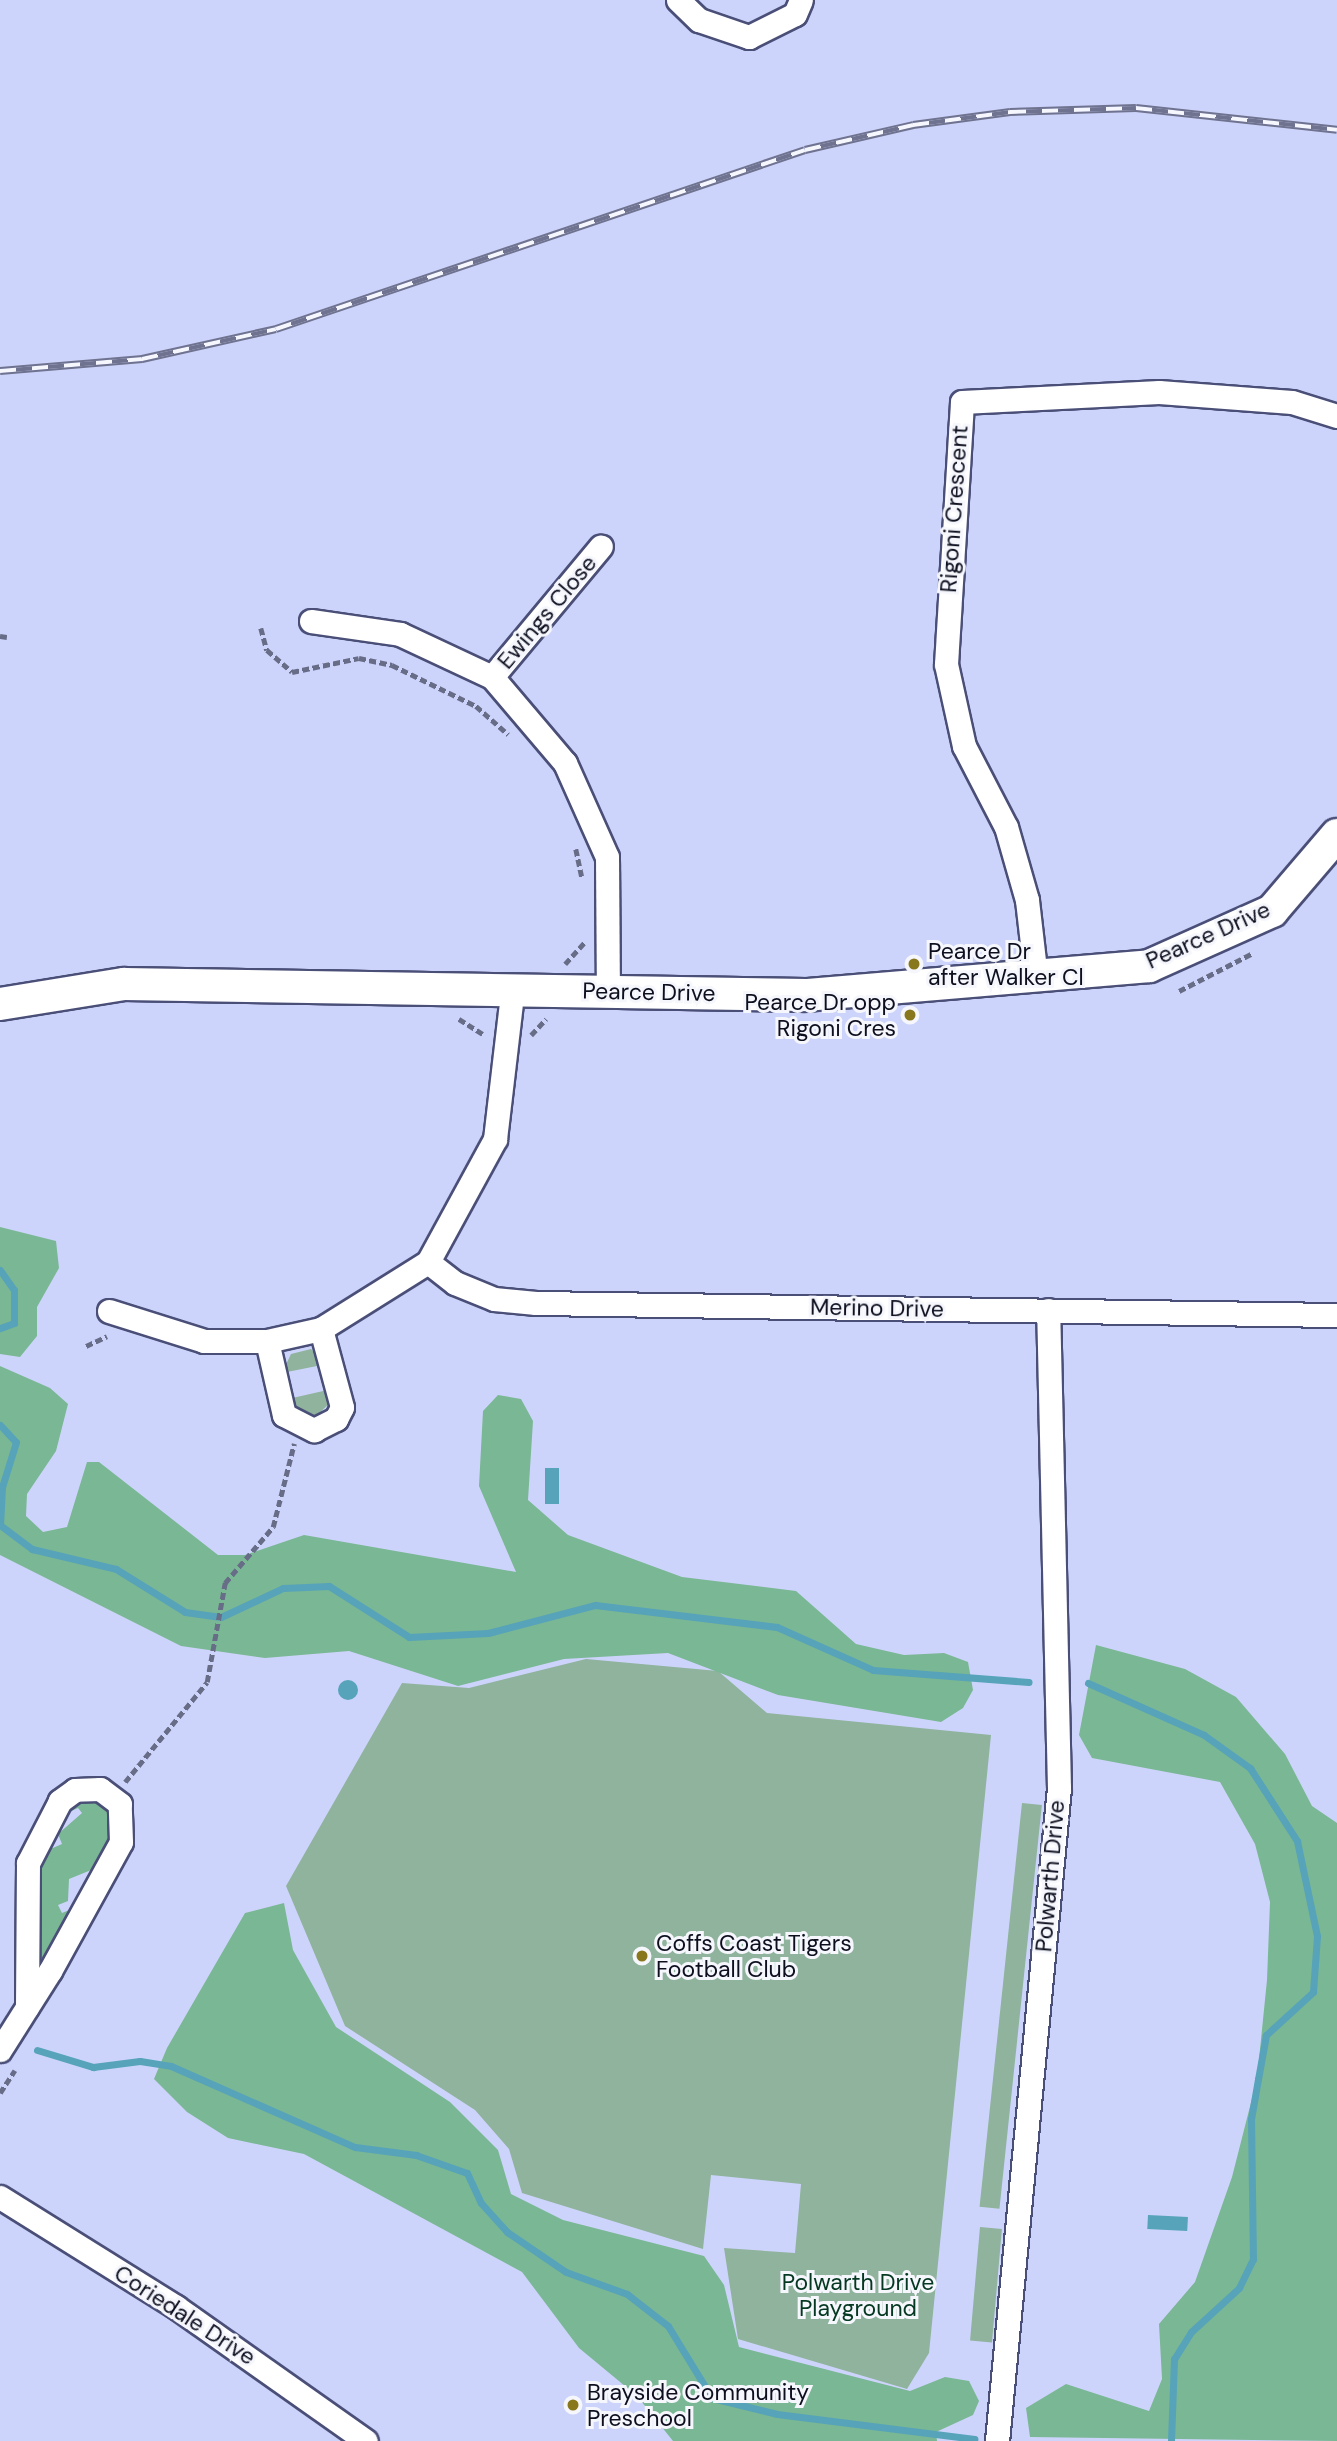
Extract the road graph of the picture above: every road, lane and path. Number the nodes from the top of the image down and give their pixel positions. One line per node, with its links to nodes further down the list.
1 (678, 0): 2 (street)
2 (801, 0)
3 (1337, 416): 14 (street, Rigoni Crescent)
4 (601, 547): 7 (street, Ewings Close)
5 (311, 621): 7 (street)
6 (261, 628): 8 (path)
7 (492, 677): 15 (street)
8 (514, 740)
9 (1337, 835): 14 (street, Pearce Drive)
10 (572, 839): 11 (path)
11 (584, 894)
12 (587, 929): 13 (path)
13 (560, 970)
14 (1036, 978): 15 (street, Pearce Drive)
15 (608, 990): 16 (street, Pearce Drive)
16 (512, 994): 17 (street, Pearce Drive); 20 (street)
17 (0, 1004)
18 (558, 1019): 19 (path)
19 (528, 1046)
20 (428, 1262): 21 (street, Merino Drive); 24 (street)
21 (1048, 1310): 23 (street, Merino Drive); 32 (street, Polwarth Drive)
22 (109, 1311): 25 (street)
23 (1337, 1315)
24 (321, 1329): 25 (street); 25 (street)
25 (267, 1341)
26 (294, 1442): 27 (path)
27 (124, 1783)
28 (27, 2007): 28 (street); 29 (street)
29 (0, 2050)
30 (0, 2197): 31 (street, Coriedale Drive)
31 (366, 2441)
32 (997, 2441)

